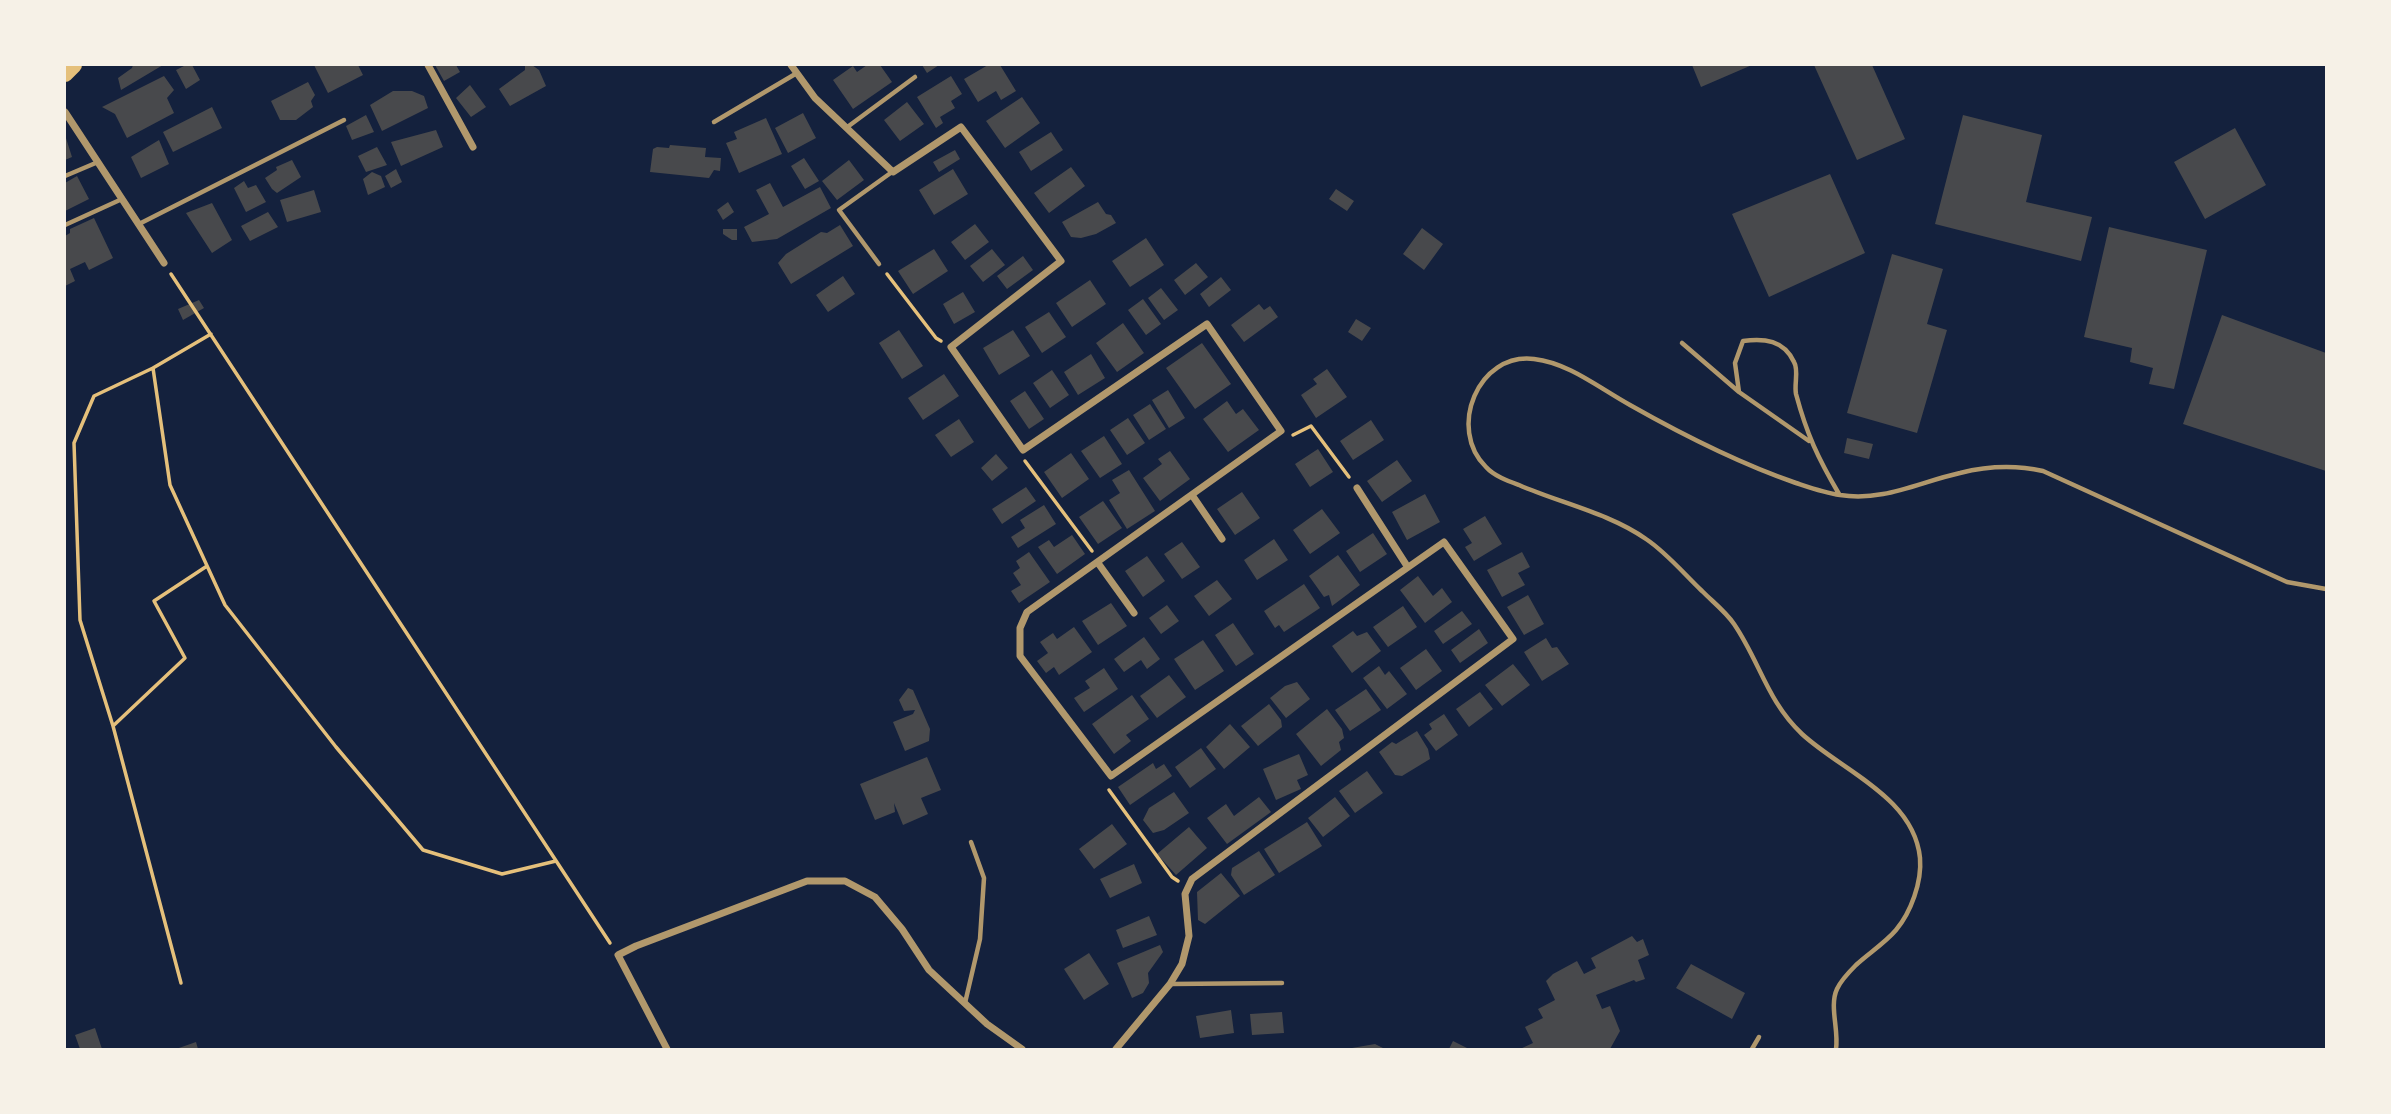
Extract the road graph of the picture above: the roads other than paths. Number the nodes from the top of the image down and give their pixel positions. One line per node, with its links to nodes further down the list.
1 (74, 65): 5 (highway)
2 (428, 65): 11 (street)
3 (791, 65): 4 (street)
4 (797, 73): 9 (lane); 10 (street)
5 (65, 74)
6 (915, 77): 10 (lane)
7 (65, 112): 12 (street)
8 (344, 120): 16 (lane)
9 (714, 121)
10 (846, 129): 13 (street)
11 (473, 147)
12 (98, 162): 14 (lane); 15 (street)
13 (893, 172): 19 (lane); 24 (street)
14 (65, 176)
15 (123, 199): 16 (street); 17 (lane)
16 (138, 224): 18 (street)
17 (65, 225)
18 (164, 263)
19 (879, 264)
20 (1682, 343): 21 (lane)
21 (1739, 391): 22 (lane); 22 (lane)
22 (1810, 442): 25 (lane)
23 (1357, 488): 28 (street)
24 (1192, 495): 26 (street); 27 (street)
25 (1839, 495): 29 (lane); 40 (lane)
26 (1222, 539)
27 (1098, 563): 28 (street); 30 (street)
28 (1407, 566): 33 (street)
29 (2326, 589)
30 (1134, 613)
31 (971, 842): 34 (lane)
32 (1282, 983): 33 (lane)
33 (1170, 984): 38 (street)
34 (964, 1004): 36 (street); 37 (street)
35 (1759, 1037): 39 (lane)
36 (667, 1049)
37 (1022, 1049)
38 (1116, 1049)
39 (1752, 1049)
40 (1836, 1049)

